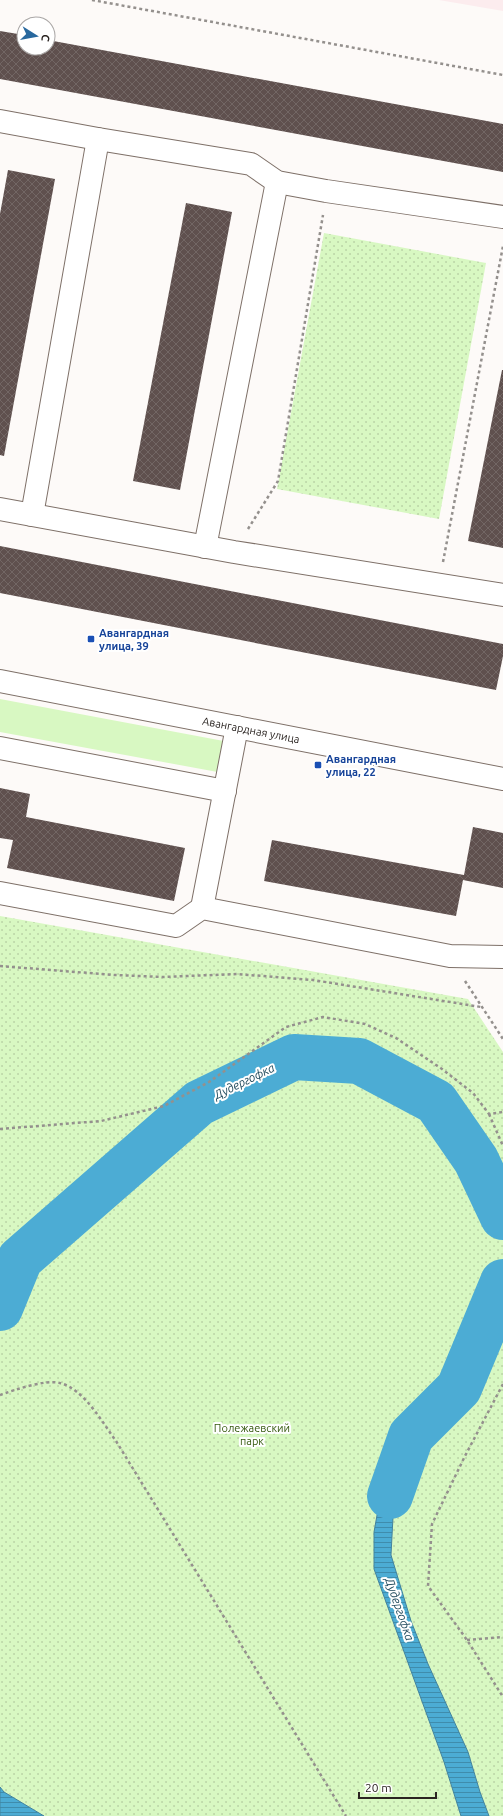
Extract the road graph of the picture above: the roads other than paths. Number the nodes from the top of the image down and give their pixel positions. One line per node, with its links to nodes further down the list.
1 (0, 121): 2 (street)
2 (98, 139): 3 (street); 6 (street)
3 (277, 182): 4 (street); 7 (street)
4 (503, 217)
5 (0, 509): 6 (street)
6 (32, 515): 7 (street)
7 (205, 547): 8 (street)
8 (503, 595)
9 (0, 681): 10 (street, Авангардная улица)
10 (237, 727): 12 (street, Авангардная улица); 13 (street)
11 (0, 748): 13 (street)
12 (503, 779)
13 (225, 791): 15 (street)
14 (0, 893): 15 (street)
15 (202, 908): 16 (street)
16 (503, 957)

